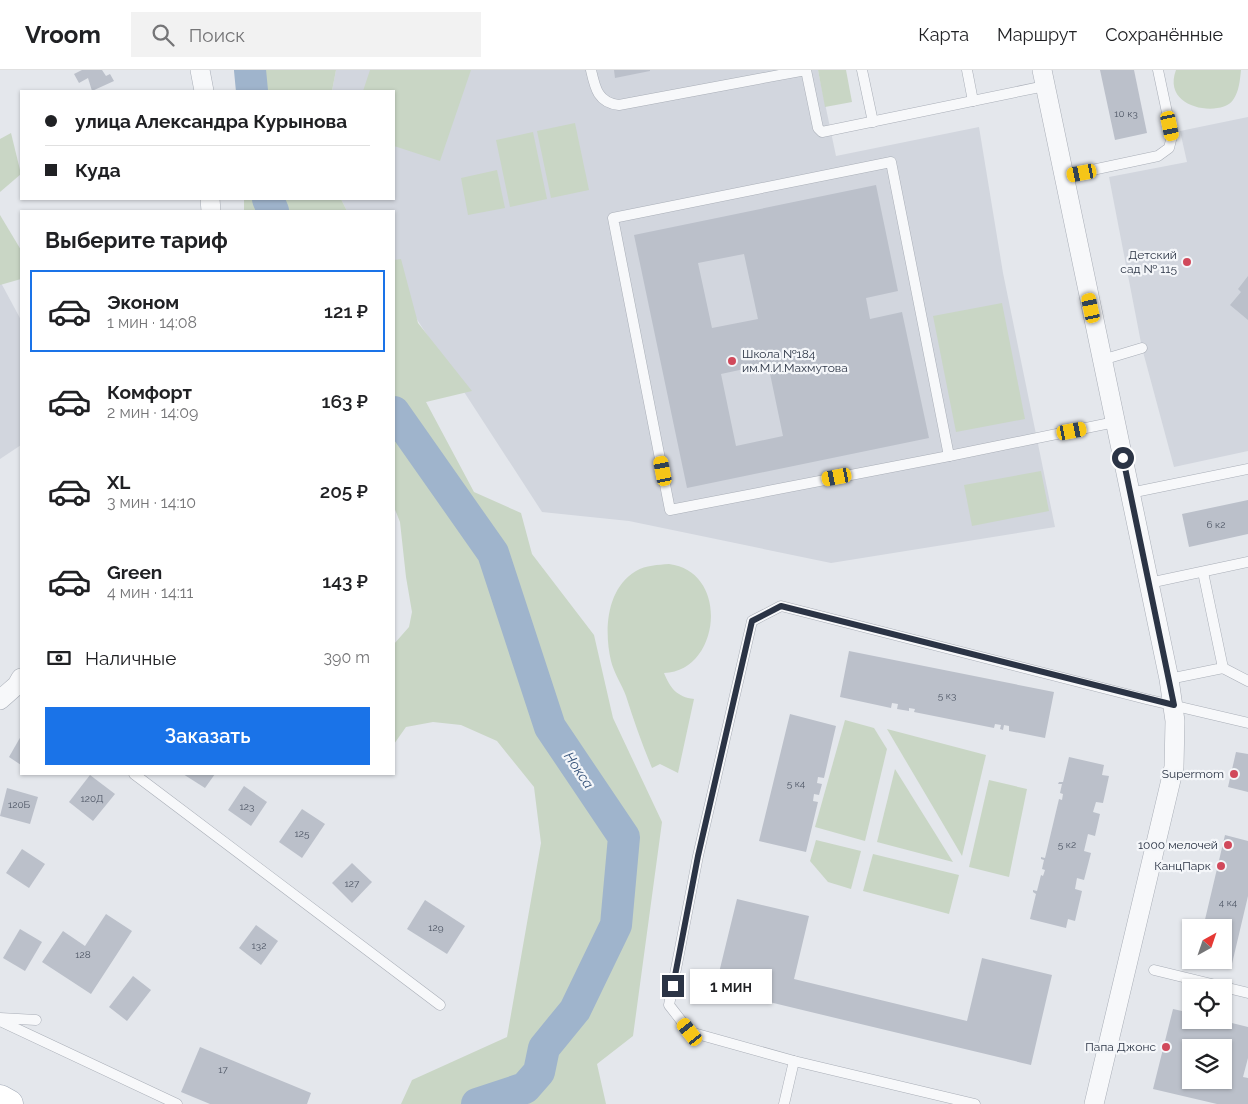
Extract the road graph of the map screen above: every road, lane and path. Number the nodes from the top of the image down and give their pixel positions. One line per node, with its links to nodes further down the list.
1 (200, 70): 7 (street)
2 (591, 70): 9 (lane)
3 (862, 70): 9 (lane)
4 (967, 70): 8 (lane)
5 (1158, 70): 10 (lane)
6 (1043, 78): 8 (lane); 10 (street)
7 (204, 90)
8 (973, 101): 9 (lane)
9 (873, 122)
10 (1064, 176): 12 (street)
11 (1142, 348): 12 (lane)
12 (1102, 360): 13 (street)
13 (1115, 422): 14 (lane); 16 (street)
14 (949, 456): 14 (lane)
15 (1248, 469): 16 (lane)
16 (1130, 494): 19 (street)
17 (1248, 562): 18 (lane)
18 (1203, 572): 19 (lane); 20 (lane)
19 (1149, 583): 21 (street)
20 (1223, 668): 21 (lane); 22 (lane)
21 (1169, 679): 25 (street)
22 (1248, 681)
23 (20, 684): 24 (street)
24 (0, 700)
25 (1174, 705): 26 (lane); 33 (lane); 39 (street)
26 (1248, 722)
27 (135, 775): 30 (lane)
28 (1154, 970): 29 (lane)
29 (1248, 992)
30 (440, 1005)
31 (0, 1019): 32 (lane); 36 (lane)
32 (36, 1020)
33 (794, 1060): 37 (lane); 38 (lane)
34 (0, 1099): 35 (main road)
35 (9, 1104)
36 (177, 1104)
37 (784, 1104)
38 (975, 1104)
39 (1094, 1104)

